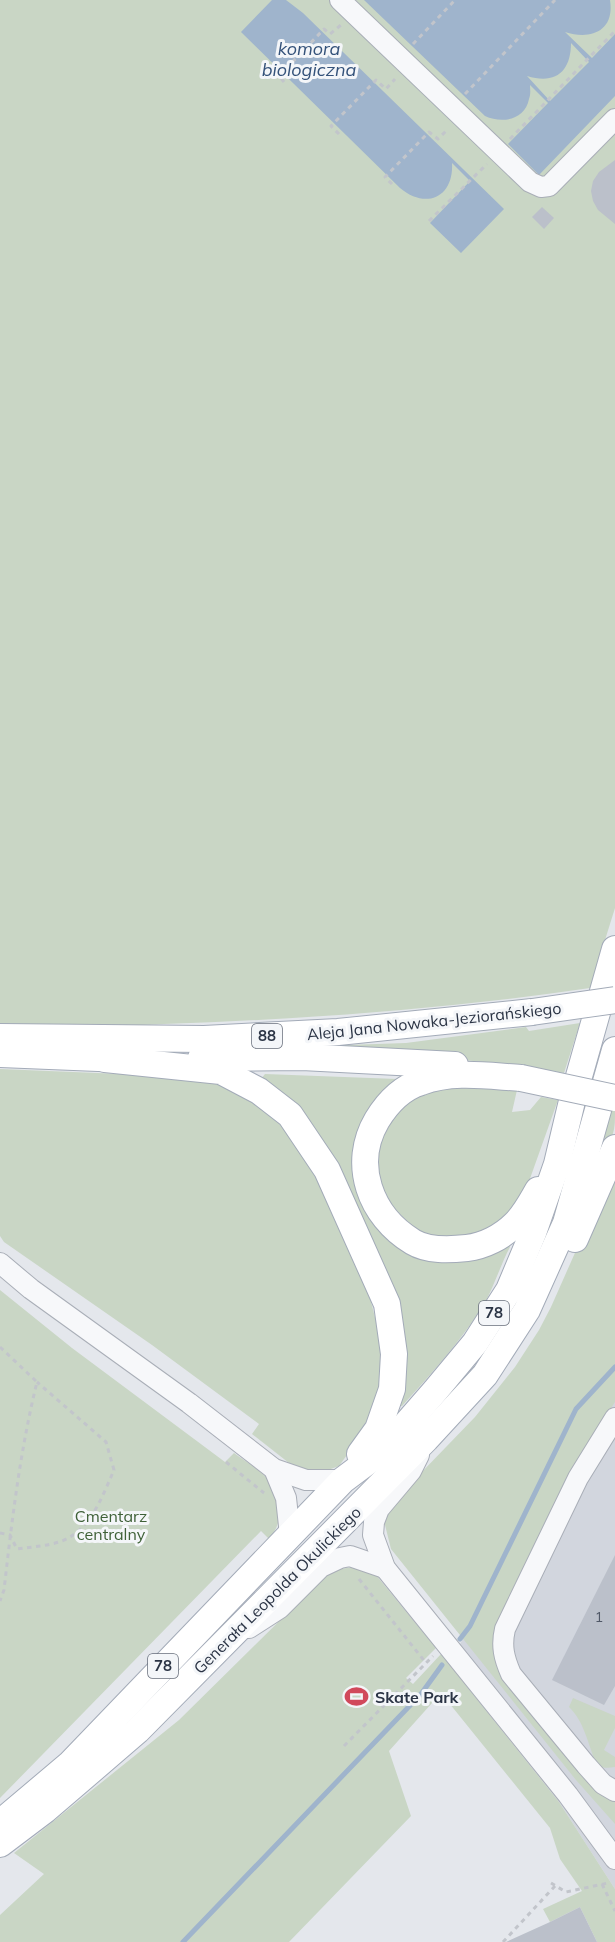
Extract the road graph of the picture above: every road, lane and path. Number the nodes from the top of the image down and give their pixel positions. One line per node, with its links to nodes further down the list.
1 (340, 0): 10 (lane)
2 (455, 0): 6 (path)
3 (555, 0): 9 (path)
4 (615, 31): 13 (path)
5 (330, 34): 7 (path)
6 (410, 47)
7 (284, 82)
8 (386, 89): 11 (path)
9 (462, 97)
10 (615, 119)
11 (339, 134)
12 (438, 139): 15 (path)
13 (507, 143)
14 (472, 178): 16 (path)
15 (392, 184)
16 (429, 221)
17 (615, 949): 25 (main road, 78)
18 (615, 1000): 19 (main road, Aleja Jana Nowaka-Jeziorańskiego / 88, bridge)
19 (0, 1037)
20 (615, 1050): 28 (main road)
21 (0, 1054): 22 (main road)
22 (105, 1059): 23 (main road); 35 (main road)
23 (521, 1078): 24 (main road, bridge); 25 (main road)
24 (615, 1098)
25 (572, 1101): 35 (main road, 78)
26 (615, 1148): 28 (main road, 78)
27 (0, 1263): 34 (lane, Generała Leopolda Okulickiego)
28 (528, 1310): 32 (main road, Generała Leopolda Okulickiego / 78)
29 (0, 1347): 30 (path)
30 (37, 1382): 38 (path); 38 (path)
31 (615, 1418): 47 (lane)
32 (426, 1439): 40 (lane); 43 (main road, Generała Leopolda Okulickiego / 78)
33 (226, 1462): 36 (path)
34 (274, 1469): 35 (lane, Generała Leopolda Okulickiego); 39 (lane, Generała Leopolda Okulickiego)
35 (343, 1480): 39 (main road, Generała Leopolda Okulickiego / 78)
36 (269, 1498)
37 (0, 1533): 38 (path)
38 (10, 1535): 42 (path)
39 (290, 1535): 48 (main road, Generała Leopolda Okulickiego / 78)
40 (385, 1568): 43 (lane); 50 (lane)
41 (353, 1573): 45 (path)
42 (0, 1601)
43 (223, 1646): 49 (main road, Generała Leopolda Okulickiego / 78)
44 (439, 1651): 45 (path)
45 (426, 1663): 46 (path)
46 (344, 1746)
47 (615, 1791)
48 (0, 1823)
49 (0, 1844)
50 (615, 1859)
51 (550, 1883): 54 (path)
52 (608, 1883): 53 (path)
53 (602, 1884): 54 (path); 55 (path)
54 (555, 1886): 56 (path)
55 (615, 1911)
56 (503, 1942)

